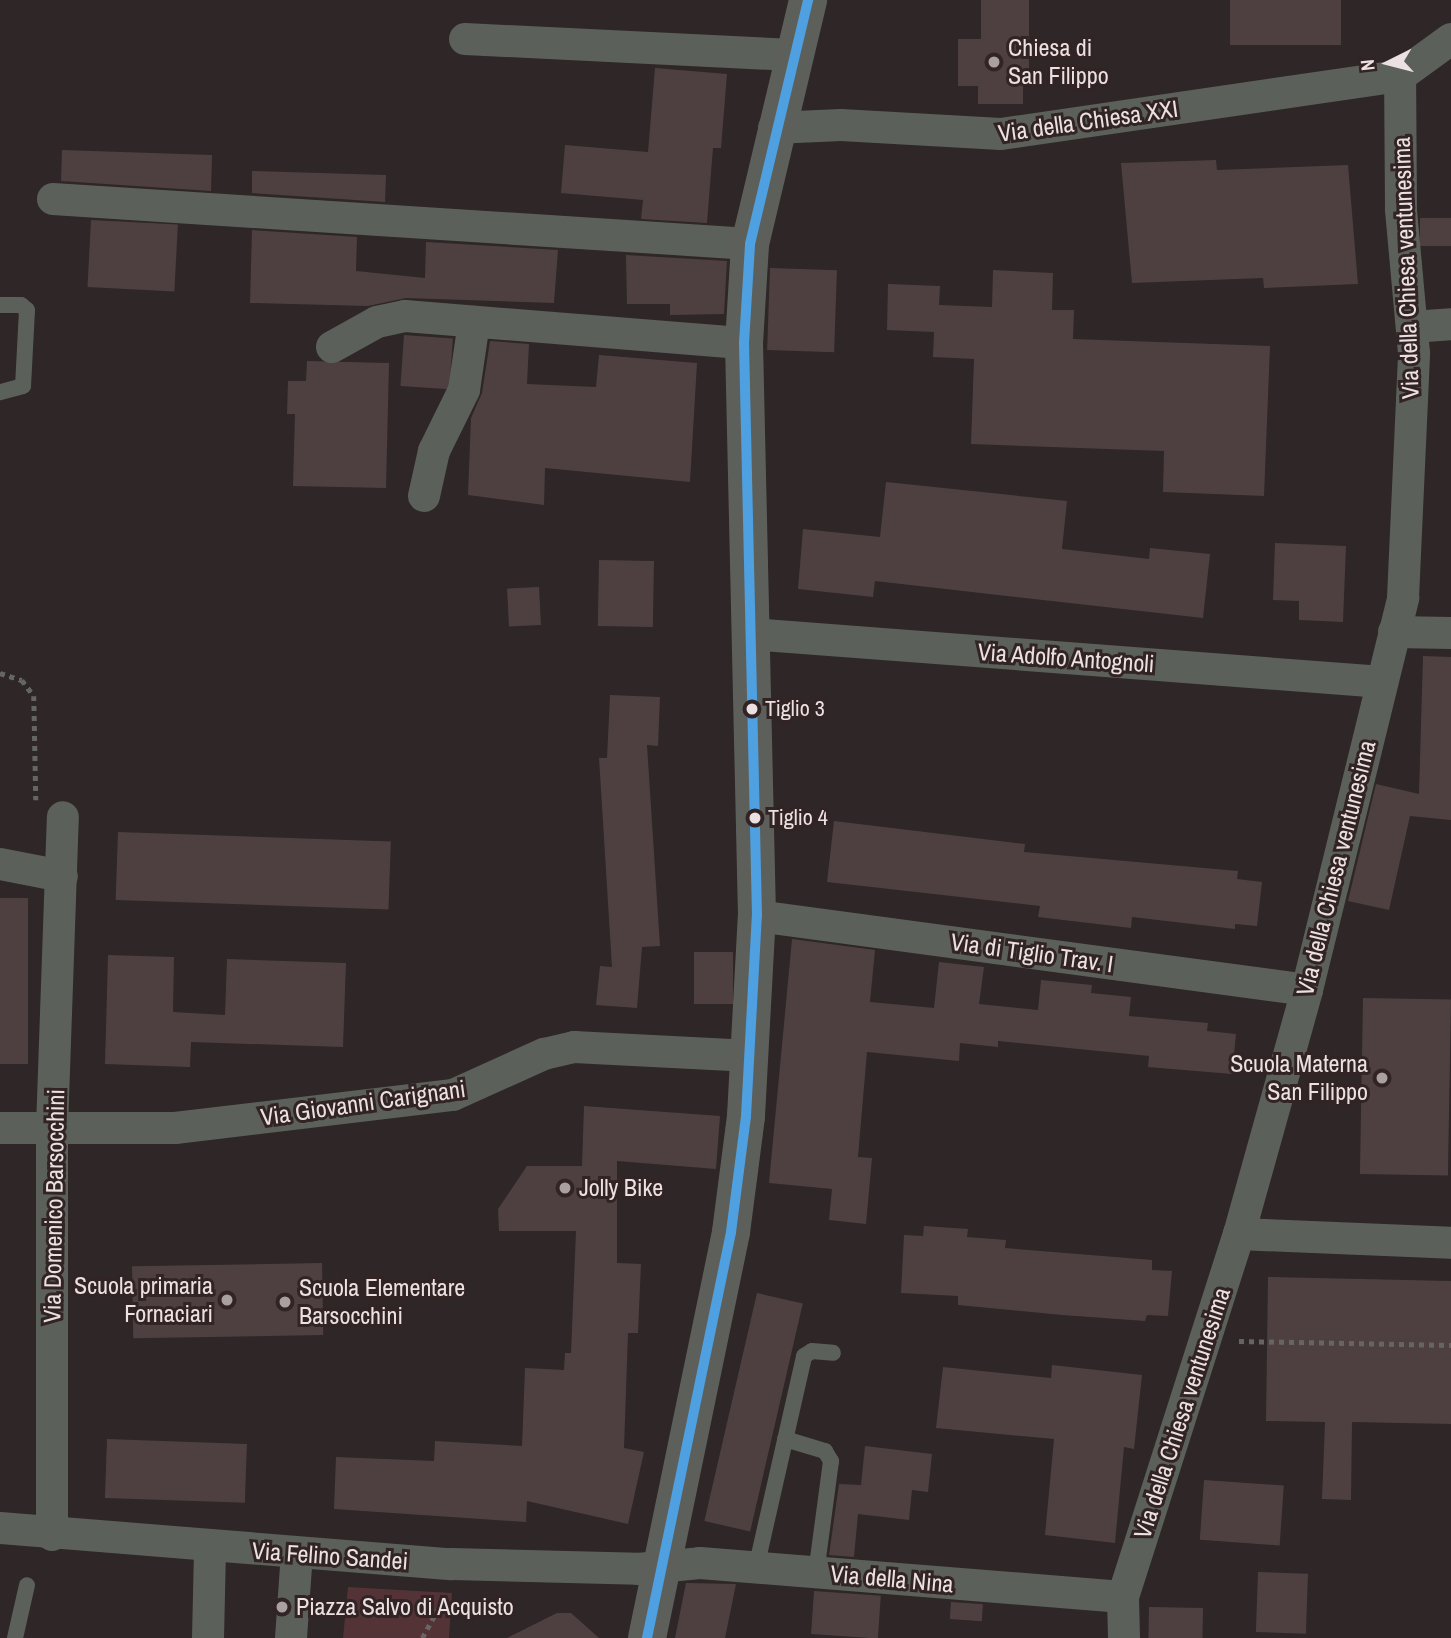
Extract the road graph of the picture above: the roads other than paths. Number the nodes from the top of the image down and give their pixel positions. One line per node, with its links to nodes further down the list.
1 (808, 0): 4 (main road)
2 (465, 39): 4 (street)
3 (1451, 39): 5 (street)
4 (792, 55): 6 (main road)
5 (1400, 76): 6 (street, Via della Chiesa XXI); 12 (street, Via della Chiesa ventunesima)
6 (774, 128): 8 (main road)
7 (53, 199): 8 (street)
8 (750, 244): 13 (main road)
9 (0, 305): 15 (lane)
10 (474, 322): 13 (street); 14 (street); 16 (street)
11 (1451, 324): 12 (street)
12 (1412, 327): 17 (street, Via della Chiesa ventunesima)
13 (744, 343): 19 (main road)
14 (332, 347)
15 (0, 392)
16 (424, 496)
17 (1394, 632): 18 (street); 20 (street, Via della Chiesa ventunesima)
18 (1451, 633)
19 (751, 634): 20 (street, Via Adolfo Antognoli); 24 (main road)
20 (1382, 682): 25 (street, Via della Chiesa ventunesima)
21 (63, 817): 23 (street, Via Domenico Barsocchini)
22 (0, 864): 23 (street)
23 (62, 876): 28 (street, Via Domenico Barsocchini)
24 (757, 916): 25 (street, Via di Tiglio Trav. I); 26 (main road)
25 (1307, 990): 29 (street, Via della Chiesa ventunesima)
26 (751, 1056): 28 (street, Via Giovanni Carignani); 38 (main road)
27 (0, 1128): 28 (street, Via Giovanni Carignani)
28 (52, 1128): 34 (street, Via Domenico Barsocchini)
29 (1239, 1234): 30 (street); 41 (street, Via della Chiesa ventunesima)
30 (1451, 1242)
31 (833, 1353): 32 (lane)
32 (785, 1439): 37 (lane); 39 (lane)
33 (0, 1528): 34 (street, Via Felino Sandei)
34 (52, 1535): 35 (street, Via Felino Sandei)
35 (210, 1548): 36 (street, Via Felino Sandei); 43 (street)
36 (297, 1553): 38 (street, Via Felino Sandei); 44 (street)
37 (756, 1568): 38 (street, Via della Nina); 39 (street, Via della Nina)
38 (662, 1569): 45 (main road)
39 (816, 1573): 41 (street, Via della Nina)
40 (27, 1586): 42 (lane)
41 (1123, 1597): 46 (street, Via della Chiesa ventunesima)
42 (15, 1638)
43 (208, 1638)
44 (291, 1638)
45 (647, 1638)
46 (1124, 1638)

